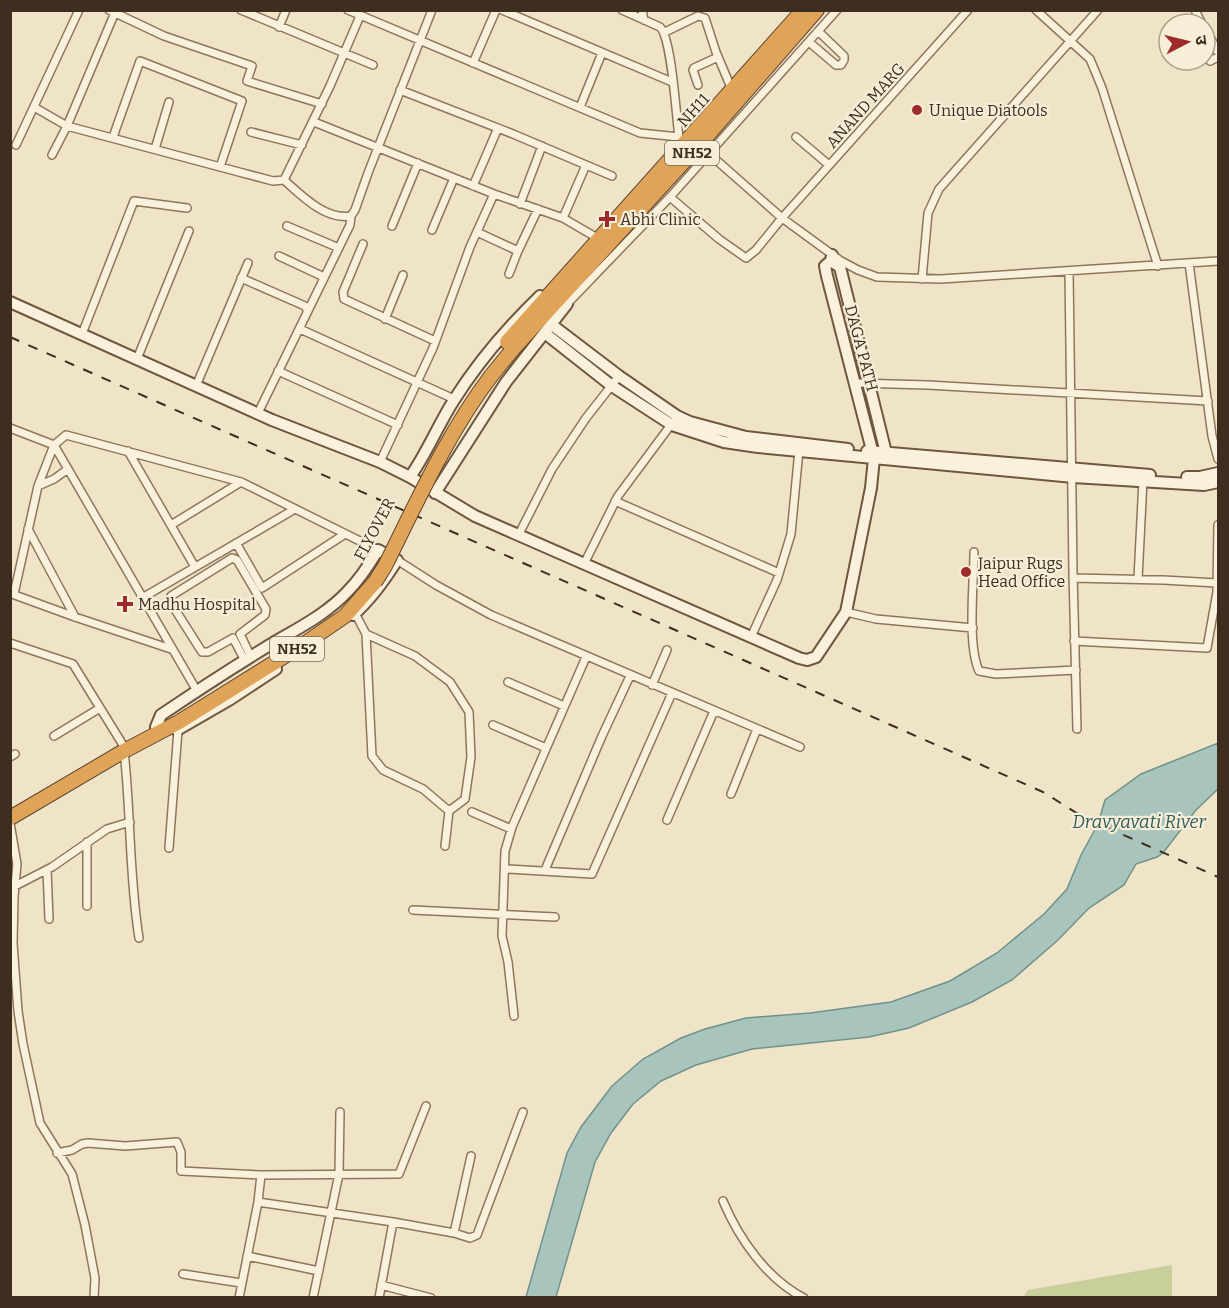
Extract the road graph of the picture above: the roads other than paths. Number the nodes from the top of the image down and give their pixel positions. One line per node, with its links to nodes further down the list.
1 (79, 10): 37 (street)
2 (241, 10): 19 (street)
3 (286, 10): 19 (street)
4 (348, 10): 17 (street)
5 (432, 10): 22 (street)
6 (496, 10): 28 (street)
7 (502, 10): 26 (street)
8 (622, 10): 18 (street)
9 (642, 10): 18 (street)
10 (803, 10): 33 (highway, NH11 / NH52)
11 (817, 10): 44 (highway, NH52)
12 (837, 10): 21 (street)
13 (968, 10): 53 (street, ANAND MARG)
14 (1036, 10): 23 (street)
15 (1098, 10): 23 (street)
16 (113, 12): 35 (street); 39 (street)
17 (360, 16): 22 (street); 25 (street)
18 (644, 20): 20 (street)
19 (279, 27): 25 (street)
20 (665, 32): 27 (street); 30 (street)
21 (818, 32): 24 (street); 24 (street)
22 (420, 40): 28 (street); 32 (street)
23 (1071, 40): 81 (street); 87 (street)
24 (809, 42): 44 (street)
25 (344, 53): 29 (street); 35 (street)
26 (602, 53): 30 (street); 36 (street)
27 (718, 57): 31 (street); 33 (street)
28 (473, 63): 36 (street)
29 (373, 65)
30 (672, 82): 44 (street)
31 (698, 85)
32 (400, 90): 40 (street); 48 (street)
33 (732, 90): 44 (highway, NH11 / NH52)
34 (170, 102): 49 (street)
35 (322, 104): 38 (street)
36 (580, 107): 44 (street)
37 (34, 108): 39 (street); 45 (street)
38 (314, 122): 46 (street); 48 (street)
39 (67, 126): 42 (street); 50 (street)
40 (498, 128): 47 (street); 58 (street)
41 (251, 132): 46 (street)
42 (113, 137): 49 (street); 54 (street)
43 (796, 137): 53 (street)
44 (694, 143): 60 (street); 66 (street); 72 (highway, NH11 / NH52); 88 (highway, NH52)
45 (16, 145)
46 (302, 145): 57 (street)
47 (542, 146): 52 (street); 61 (street)
48 (378, 147): 51 (street); 64 (street)
49 (155, 149): 54 (street)
50 (52, 155)
51 (418, 164): 56 (street); 68 (street)
52 (586, 165): 55 (street); 65 (street)
53 (829, 165): 66 (street, ANAND MARG)
54 (220, 166): 57 (street)
55 (612, 176)
56 (454, 178): 58 (street); 69 (street)
57 (284, 180): 64 (street)
58 (473, 186): 59 (street)
59 (494, 194): 61 (street); 71 (street)
60 (670, 197): 66 (street, ANAND MARG); 88 (street)
61 (520, 204): 63 (street)
62 (186, 208): 94 (street)
63 (538, 209): 65 (street); 75 (street)
64 (351, 216): 74 (street)
65 (563, 218): 72 (street)
66 (782, 218): 77 (street)
67 (287, 226): 74 (street)
68 (392, 226)
69 (432, 230)
70 (189, 231): 96 (street)
71 (477, 232): 75 (street); 95 (street)
72 (599, 239): 88 (highway, NH11 / NH52)
73 (363, 244): 91 (street)
74 (339, 248): 85 (street)
75 (518, 251): 83 (street)
76 (279, 256): 85 (street)
77 (831, 258): 87 (street); 100 (street, DAGA PATH); 101 (street)
78 (1218, 261): 80 (street)
79 (248, 263): 86 (street)
80 (1189, 263): 81 (street); 106 (street)
81 (1158, 266): 82 (street)
82 (1069, 271): 87 (street); 104 (street)
83 (508, 274)
84 (403, 275): 91 (street)
85 (324, 277): 90 (street)
86 (241, 278): 90 (street); 102 (street)
87 (921, 279)
88 (564, 295): 93 (street); 105 (street); 165 (highway, FLYOVER / NH52, bridge)
89 (10, 302): 94 (street)
90 (308, 310): 92 (street)
91 (385, 319): 95 (street)
92 (300, 329): 97 (street); 99 (street)
93 (549, 330): 98 (street); 103 (street); 126 (street)
94 (82, 334): 96 (street)
95 (435, 341): 99 (street)
96 (137, 359): 102 (street)
97 (278, 370): 107 (street); 109 (street)
98 (619, 376): 103 (street); 108 (street)
99 (418, 381): 105 (street); 109 (street)
100 (855, 383): 101 (street); 114 (street, DAGA PATH)
101 (870, 383): 104 (street); 115 (street)
102 (196, 386): 107 (street)
103 (612, 386): 108 (street); 133 (street)
104 (1071, 392): 106 (street); 119 (street)
105 (454, 399): 121 (street)
106 (1208, 401): 116 (street)
107 (258, 414): 117 (street)
108 (674, 420): 112 (street); 127 (street)
109 (398, 425): 117 (street)
110 (10, 428): 111 (street)
111 (54, 445): 113 (street); 118 (street); 125 (street)
112 (799, 447): 114 (street); 141 (street)
113 (128, 451): 123 (street); 129 (street)
114 (874, 455): 115 (street); 148 (street)
115 (887, 455): 119 (street)
116 (1218, 459)
117 (380, 462): 121 (street)
118 (68, 469): 125 (street); 147 (street)
119 (1073, 473): 122 (street); 142 (street)
120 (1218, 473): 122 (street)
121 (410, 477): 126 (street)
122 (1143, 478): 124 (street); 143 (street)
123 (241, 482): 128 (street); 129 (street)
124 (1218, 482)
125 (38, 486): 131 (street)
126 (435, 493): 133 (street)
127 (615, 501): 138 (street); 141 (street)
128 (295, 509): 132 (street); 134 (street)
129 (171, 525): 139 (street)
130 (1218, 525): 145 (street)
131 (28, 529): 146 (street); 150 (street)
132 (345, 534): 134 (street); 135 (street)
133 (518, 536): 138 (street)
134 (236, 543): 139 (street)
135 (378, 550): 137 (street); 140 (street)
136 (974, 552): 151 (street)
137 (397, 560): 144 (street); 158 (street)
138 (584, 564): 153 (street)
139 (195, 567): 147 (street)
140 (365, 571): 144 (street); 159 (street)
141 (779, 573): 153 (street)
142 (1073, 578): 143 (street); 154 (street)
143 (1138, 579): 145 (street)
144 (383, 582): 149 (street)
145 (1217, 583): 154 (street)
146 (12, 594): 150 (street)
147 (142, 598): 156 (street)
148 (846, 612): 151 (street); 153 (street)
149 (355, 613): 152 (street); 173 (street)
150 (75, 617): 156 (street)
151 (973, 628): 160 (street)
152 (366, 634): 180 (street); 180 (street)
153 (751, 637)
154 (1074, 640): 160 (street)
155 (10, 644): 167 (street)
156 (171, 649): 165 (street)
157 (667, 650): 163 (street)
158 (586, 657): 161 (street); 166 (street)
159 (248, 659): 159 (street); 165 (street)
160 (1076, 670): 172 (street)
161 (630, 676): 163 (street); 192 (street)
162 (508, 682): 166 (street)
163 (652, 685): 164 (street)
164 (672, 693): 168 (street); 192 (street)
165 (204, 697): 170 (highway, FLYOVER / NH52)
166 (564, 706): 177 (street)
167 (100, 708): 174 (street); 176 (street)
168 (714, 711): 171 (street); 183 (street)
169 (493, 725): 177 (street)
170 (160, 729): 173 (street); 176 (highway, NH52)
171 (757, 729): 175 (street); 178 (street)
172 (1077, 729)
173 (178, 730): 189 (street)
174 (54, 736)
175 (800, 747)
176 (124, 748): 179 (highway, NH52); 182 (highway, NH52); 184 (street)
177 (546, 748): 186 (street)
178 (731, 794)
179 (10, 810)
180 (449, 811): 188 (street)
181 (472, 812): 186 (street)
182 (10, 818)
183 (667, 820)
184 (130, 822): 187 (street); 200 (street)
185 (10, 823): 193 (street)
186 (512, 829): 190 (street)
187 (87, 842): 191 (street); 194 (street)
188 (445, 846)
189 (170, 848)
190 (506, 869): 192 (street); 196 (street)
191 (47, 870): 193 (street); 198 (street)
192 (545, 870)
193 (15, 886): 199 (street)
194 (87, 906)
195 (413, 910): 196 (street)
196 (503, 915): 197 (street); 202 (street)
197 (555, 917)
198 (49, 919)
199 (12, 928): 201 (street)
200 (139, 938)
201 (13, 979): 206 (street)
202 (514, 1016)
203 (426, 1106): 209 (street)
204 (340, 1112): 209 (street)
205 (523, 1112): 214 (street)
206 (57, 1153): 208 (street); 220 (street)
207 (471, 1156): 214 (street)
208 (261, 1174): 209 (street); 210 (street)
209 (339, 1174): 212 (street)
210 (258, 1202): 212 (street); 215 (street)
211 (723, 1202): 225 (street)
212 (331, 1212): 213 (street); 216 (street)
213 (393, 1222): 214 (street); 219 (street)
214 (454, 1233)
215 (247, 1256): 216 (street); 218 (street)
216 (319, 1270): 222 (street)
217 (183, 1274): 218 (street)
218 (242, 1283): 221 (street)
219 (381, 1286): 223 (street); 224 (street)
220 (94, 1298)
221 (238, 1298)
222 (313, 1298)
223 (379, 1298)
224 (431, 1298)
225 (804, 1298)

